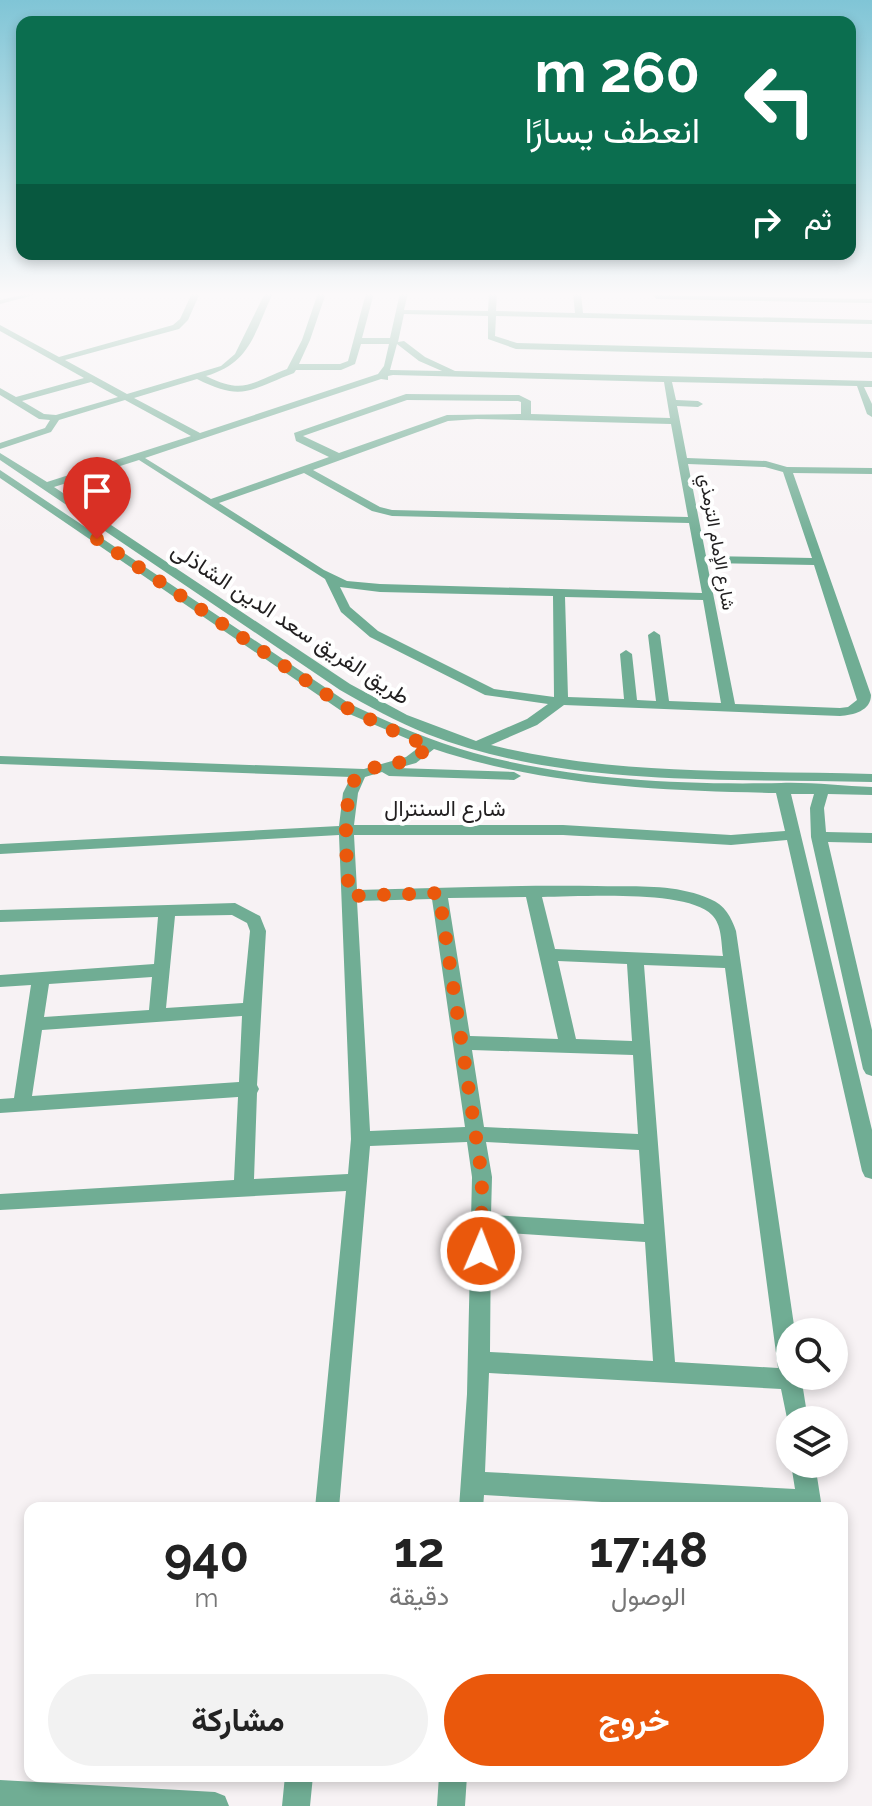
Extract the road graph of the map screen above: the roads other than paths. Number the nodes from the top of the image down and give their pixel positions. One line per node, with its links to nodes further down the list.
1 (87, 377): 8 (street)
2 (194, 377): 16 (street)
3 (201, 377): 4 (street)
4 (278, 377)
5 (381, 377): 24 (street)
6 (483, 377): 9 (street)
7 (534, 377): 9 (street)
8 (90, 379): 16 (street); 17 (street)
9 (641, 381): 10 (street); 11 (street)
10 (696, 382): 11 (street); 12 (street)
11 (668, 383): 18 (street, شارع الإمام الترمذي)
12 (821, 385): 13 (street); 14 (street)
13 (872, 386): 14 (street)
14 (860, 388): 20 (street)
15 (0, 391): 17 (street)
16 (124, 398): 22 (street); 25 (street)
17 (15, 400): 22 (street)
18 (672, 403): 19 (street); 23 (street, شارع الإمام الترمذي)
19 (698, 404)
20 (872, 414)
21 (526, 417): 23 (street); 29 (street); 29 (street)
22 (56, 418): 26 (street)
23 (676, 421): 31 (street, شارع الإمام الترمذي)
24 (243, 425): 25 (street); 27 (street)
25 (199, 437): 27 (street)
26 (0, 446)
27 (172, 449): 30 (street); 36 (street)
28 (0, 456): 37 (street, طريق الفريق سعد الدين الشاذلى)
29 (338, 457): 32 (street)
30 (144, 461): 36 (street); 38 (street)
31 (684, 461): 33 (street); 39 (street, شارع الإمام الترمذي)
32 (304, 469): 38 (street); 39 (street)
33 (787, 470): 34 (street); 41 (street)
34 (872, 471)
35 (0, 473): 46 (street, طريق الفريق سعد الدين الشاذلى)
36 (83, 479): 37 (street)
37 (50, 489): 45 (street, طريق الفريق سعد الدين الشاذلى)
38 (210, 503): 42 (street)
39 (695, 520): 40 (street, شارع الإمام الترمذي)
40 (702, 559): 41 (street); 44 (street, شارع الإمام الترمذي)
41 (817, 562): 54 (street)
42 (331, 579): 43 (street); 51 (street)
43 (559, 593): 44 (street); 51 (street)
44 (708, 597): 54 (street, شارع الإمام الترمذي)
45 (233, 612): 46 (street); 47 (street, طريق الفريق سعد الدين الشاذلى)
46 (215, 619): 48 (street, طريق الفريق سعد الدين الشاذلى)
47 (255, 627): 48 (street); 56 (street, طريق الفريق سعد الدين الشاذلى)
48 (235, 632): 55 (street, طريق الفريق سعد الدين الشاذلى)
49 (654, 635): 53 (street)
50 (626, 654): 52 (street)
51 (561, 701): 52 (street); 56 (street)
52 (631, 704): 53 (street)
53 (663, 705): 54 (street)
54 (729, 708)
55 (430, 746): 58 (street); 59 (street, طريق الفريق سعد الدين الشاذلى)
56 (476, 746): 60 (street, طريق الفريق سعد الدين الشاذلى)
57 (0, 760): 58 (street)
58 (360, 774): 59 (street); 68 (street)
59 (538, 774): 60 (street, طريق الفريق سعد الدين الشاذلى)
60 (686, 778): 62 (street, طريق الفريق سعد الدين الشاذلى)
61 (872, 778): 62 (street, طريق الفريق سعد الدين الشاذلى)
62 (732, 779): 63 (street, طريق الفريق سعد الدين الشاذلى)
63 (782, 787): 64 (street, طريق الفريق سعد الدين الشاذلى); 66 (street)
64 (822, 790): 65 (street, طريق الفريق سعد الدين الشاذلى); 67 (street)
65 (872, 791)
66 (787, 806): 67 (street); 69 (street)
67 (817, 808): 70 (street)
68 (346, 830): 69 (street, شارع السنترال); 72 (street, شارع السنترال); 75 (street)
69 (795, 835): 97 (street)
70 (819, 837): 71 (street); 90 (street)
71 (872, 838)
72 (0, 849)
73 (533, 891): 74 (street); 78 (street); 80 (street)
74 (439, 893): 75 (street); 87 (street)
75 (349, 896): 95 (street)
76 (167, 912): 77 (street); 81 (street); 84 (street)
77 (0, 916)
78 (548, 955): 79 (street); 88 (street)
79 (635, 958): 80 (street); 89 (street)
80 (732, 962): 103 (street)
81 (161, 970): 82 (street); 85 (street)
82 (41, 978): 83 (street); 86 (street)
83 (0, 981)
84 (251, 1009): 85 (street); 91 (street)
85 (157, 1016): 86 (street)
86 (34, 1024): 92 (street)
87 (462, 1043): 88 (street); 94 (street)
88 (569, 1046): 89 (street)
89 (641, 1048): 96 (street)
90 (872, 1069)
91 (250, 1089): 92 (street); 99 (street)
92 (22, 1104): 93 (street)
93 (0, 1106)
94 (477, 1134): 95 (street); 96 (street); 101 (street)
95 (361, 1139): 98 (street)
96 (648, 1143): 102 (street)
97 (872, 1171)
98 (358, 1182): 99 (street); 109 (street)
99 (244, 1187): 100 (street)
100 (0, 1202)
101 (481, 1223): 102 (street); 104 (street)
102 (655, 1234): 105 (street)
103 (782, 1318)
104 (479, 1362): 105 (street); 108 (street)
105 (665, 1372): 106 (street)
106 (776, 1376)
107 (805, 1478): 112 (street)
108 (473, 1483): 110 (street); 111 (street)
109 (328, 1502)
110 (471, 1502)
111 (764, 1502)
112 (809, 1502)
113 (298, 1782): 118 (street)
114 (453, 1782): 119 (street)
115 (0, 1794): 116 (street)
116 (33, 1801): 117 (street)
117 (215, 1806)
118 (296, 1806)
119 (451, 1806)

